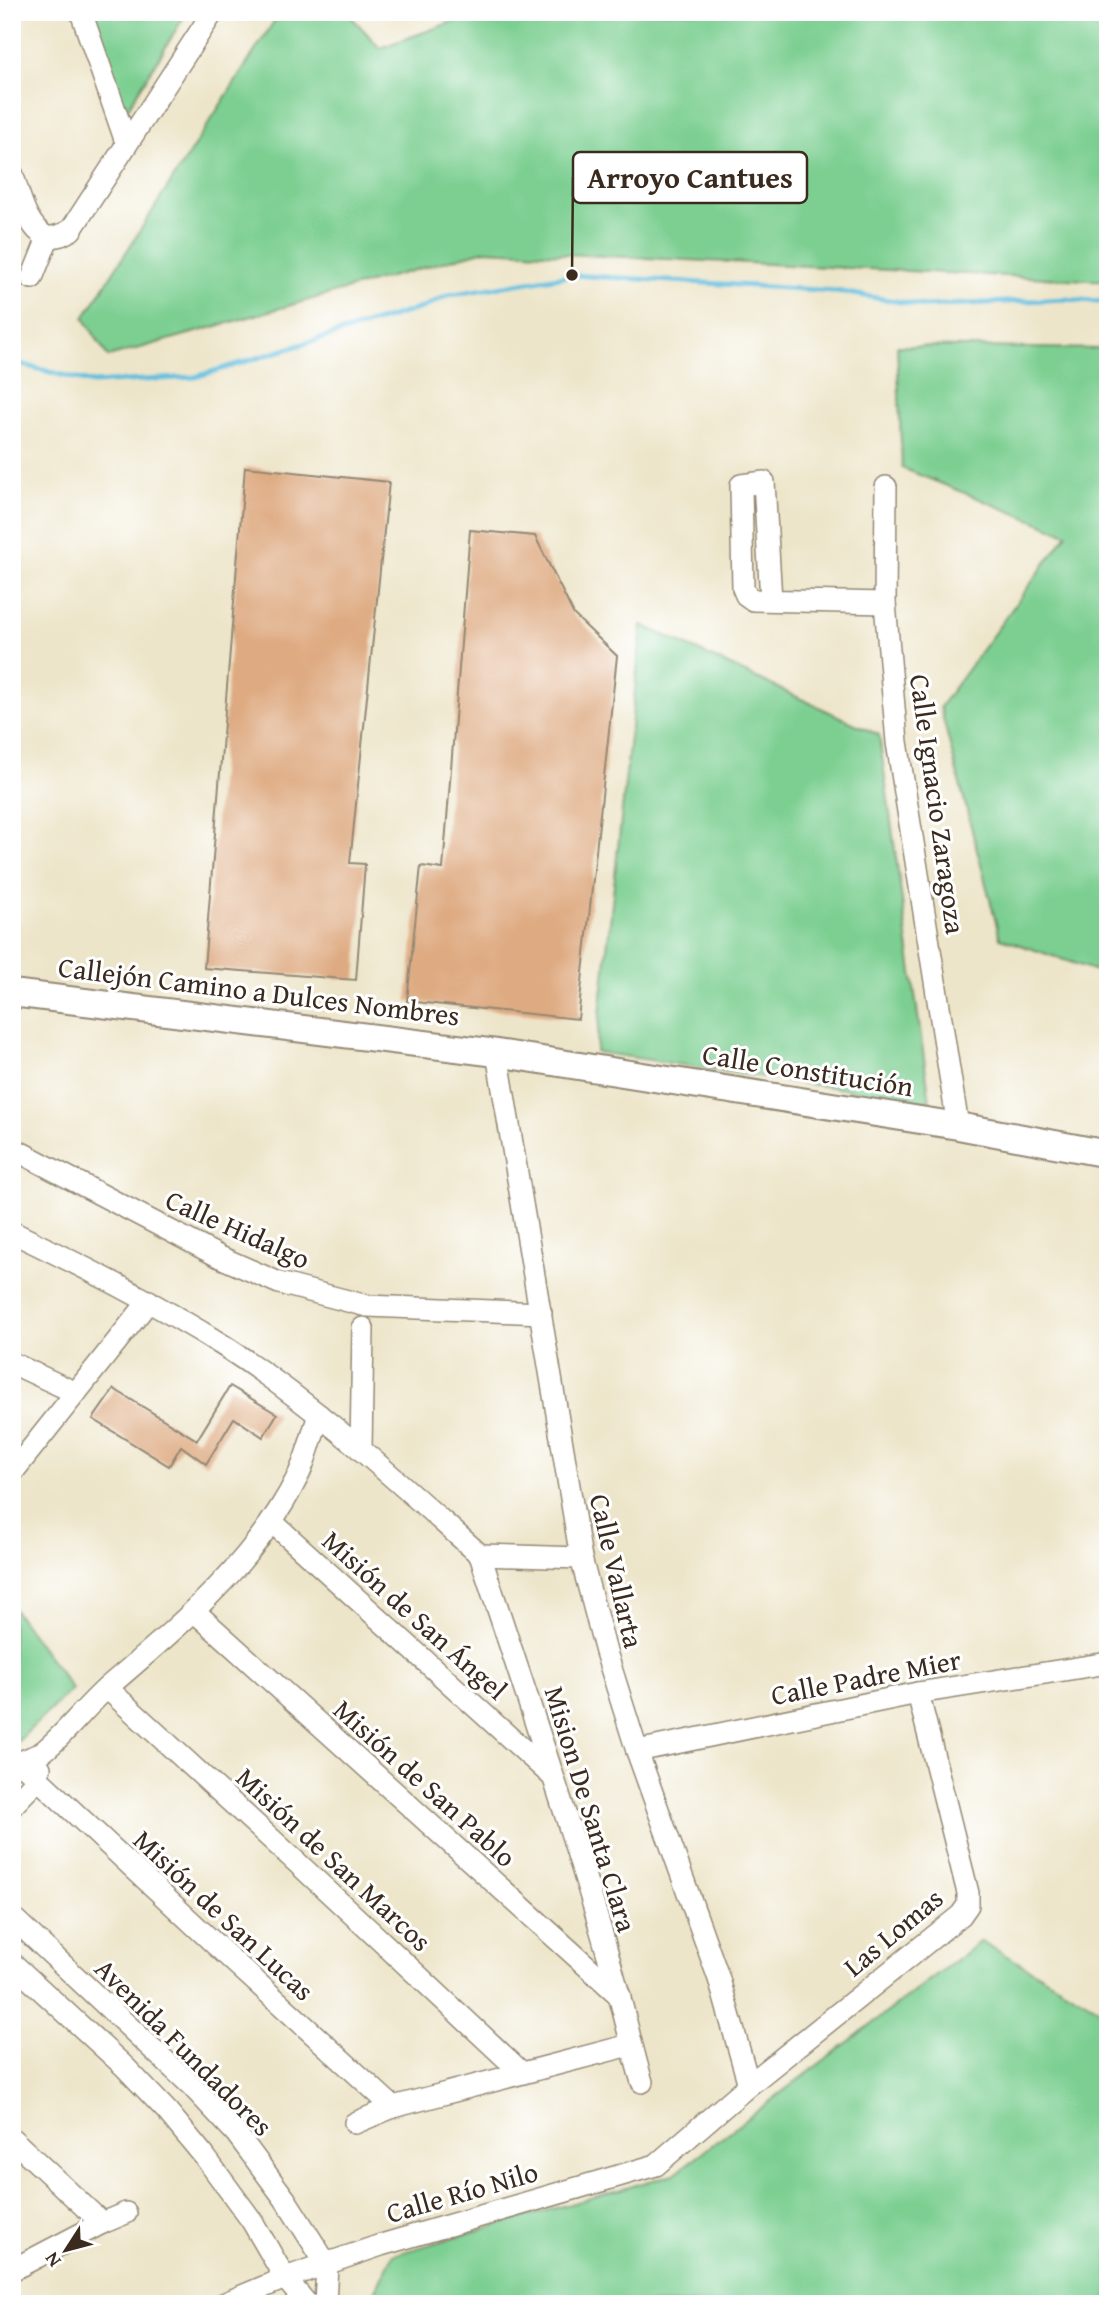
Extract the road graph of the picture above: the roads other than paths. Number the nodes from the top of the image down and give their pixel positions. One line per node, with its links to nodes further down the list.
1 (81, 12): 3 (street)
2 (213, 12): 3 (street)
3 (126, 142): 5 (street)
4 (12, 173): 5 (street)
5 (48, 238): 6 (street)
6 (32, 278)
7 (886, 487): 9 (street, Calle Ignacio Zaragoza)
8 (771, 600): 8 (street); 9 (street)
9 (885, 603): 12 (street, Calle Ignacio Zaragoza)
10 (12, 993): 11 (main road, Callejón Camino a Dulces Nombres)
11 (497, 1052): 12 (main road, Calle Constitución); 17 (street, Calle Vallarta)
12 (958, 1126): 14 (main road, Calle Constitución)
13 (12, 1148): 17 (street, Calle Hidalgo)
14 (1108, 1154)
15 (12, 1232): 16 (street)
16 (149, 1301): 20 (street); 21 (street)
17 (541, 1313): 26 (street, Calle Vallarta)
18 (363, 1328): 22 (street)
19 (12, 1363): 20 (street)
20 (76, 1393): 23 (street)
21 (319, 1415): 22 (street); 24 (street)
22 (361, 1449): 25 (street)
23 (12, 1473)
24 (272, 1522): 27 (street); 34 (street, Misión de San Ángel)
25 (480, 1555): 26 (street); 34 (street, Mision De Santa Clara)
26 (581, 1558): 31 (street, Calle Vallarta)
27 (194, 1612): 29 (street); 39 (street, Misión de San Pablo)
28 (1108, 1663): 30 (street, Calle Padre Mier)
29 (107, 1688): 32 (street); 41 (street, Misión de San Marcos)
30 (918, 1693): 31 (street, Calle Padre Mier); 43 (street, Las Lomas)
31 (637, 1751): 43 (street, Calle Vallarta)
32 (43, 1752): 33 (street); 35 (street)
33 (16, 1765): 35 (street, Misión de San Lucas)
34 (553, 1777): 39 (street, Mision De Santa Clara)
35 (37, 1780): 36 (street); 44 (street, Misión de San Lucas)
36 (12, 1806)
37 (12, 1917): 49 (street, Avenida Fundadores)
38 (12, 1963): 51 (street, Avenida Fundadores)
39 (620, 1996): 40 (street, Mision De Santa Clara)
40 (630, 2045): 41 (street); 42 (street, Mision De Santa Clara)
41 (522, 2073): 44 (street)
42 (642, 2082)
43 (749, 2085): 49 (street, Calle Río Nilo)
44 (394, 2108): 45 (street)
45 (355, 2123)
46 (12, 2139): 48 (street)
47 (125, 2213): 48 (street)
48 (102, 2222): 50 (street)
49 (327, 2265): 51 (street, Calle Río Nilo); 54 (street)
50 (12, 2270)
51 (285, 2278): 52 (street, Calle Río Nilo); 53 (street, Avenida Fundadores)
52 (223, 2304)
53 (307, 2304)
54 (326, 2304)

